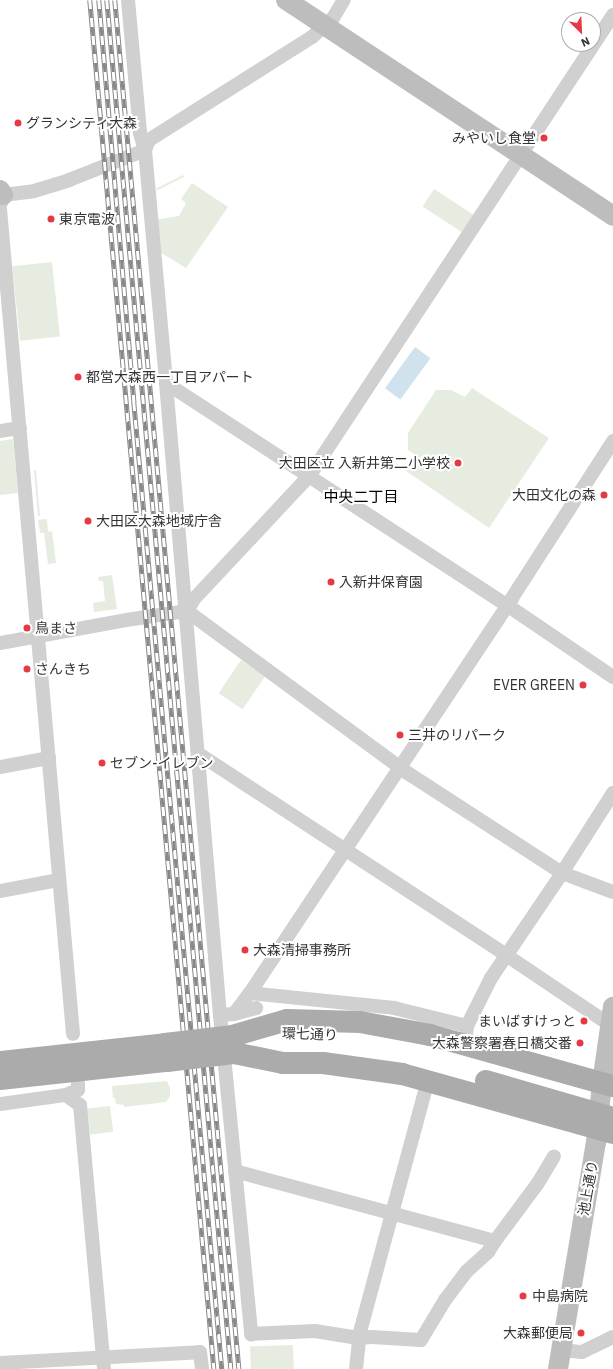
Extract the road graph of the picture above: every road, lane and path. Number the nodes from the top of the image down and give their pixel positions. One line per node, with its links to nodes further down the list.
1 (128, 0): 6 (street)
2 (286, 0): 5 (street)
3 (344, 0): 5 (street)
4 (613, 15): 7 (street)
5 (325, 26): 6 (street); 7 (street)
6 (145, 150): 8 (street); 10 (street)
7 (521, 155): 9 (street); 14 (street)
8 (1, 200): 11 (street)
9 (613, 216)
10 (166, 383): 14 (street); 16 (street)
11 (20, 428): 12 (street); 17 (street)
12 (0, 431)
13 (611, 449): 15 (street)
14 (310, 476): 15 (street); 16 (street)
15 (508, 605): 19 (street); 23 (street)
16 (187, 611): 17 (street); 20 (street); 23 (street)
17 (39, 635): 18 (street); 21 (street)
18 (0, 643)
19 (613, 677)
20 (199, 754): 25 (street); 33 (street)
21 (49, 758): 22 (street); 27 (street)
22 (0, 767)
23 (399, 767): 25 (street); 26 (street)
24 (613, 792): 26 (street)
25 (344, 850): 30 (street); 31 (street)
26 (562, 874): 29 (street); 30 (street)
27 (59, 880): 28 (street); 35 (street)
28 (0, 891)
29 (613, 892)
30 (506, 955): 34 (street); 36 (street)
31 (250, 992): 33 (street); 36 (street)
32 (256, 1008): 33 (street)
33 (227, 1014): 50 (street)
34 (612, 1016): 44 (street, 池上通り)
35 (73, 1034)
36 (466, 1035): 37 (main road); 44 (main road)
37 (233, 1045): 38 (main road, 環七通り, bridge); 40 (main road, 環七通り); 42 (main road)
38 (166, 1052): 39 (main road, 環七通り); 41 (main road, 環七通り)
39 (0, 1062)
40 (488, 1074): 46 (main road, 環七通り); 48 (main road, 環七通り, bridge)
41 (0, 1079)
42 (428, 1080): 48 (main road); 51 (street)
43 (78, 1083): 45 (street)
44 (607, 1084): 48 (street, 池上通り)
45 (66, 1095): 47 (street); 57 (street)
46 (613, 1103)
47 (0, 1104)
48 (608, 1127): 55 (street, 池上通り)
49 (554, 1156): 52 (street)
50 (235, 1171): 51 (street); 54 (street)
51 (390, 1213): 52 (street); 54 (street)
52 (495, 1241): 54 (street)
53 (613, 1337): 55 (street)
54 (358, 1338): 59 (street)
55 (560, 1360)
56 (0, 1363): 57 (street)
57 (103, 1364): 58 (street)
58 (202, 1369)
59 (356, 1369)

